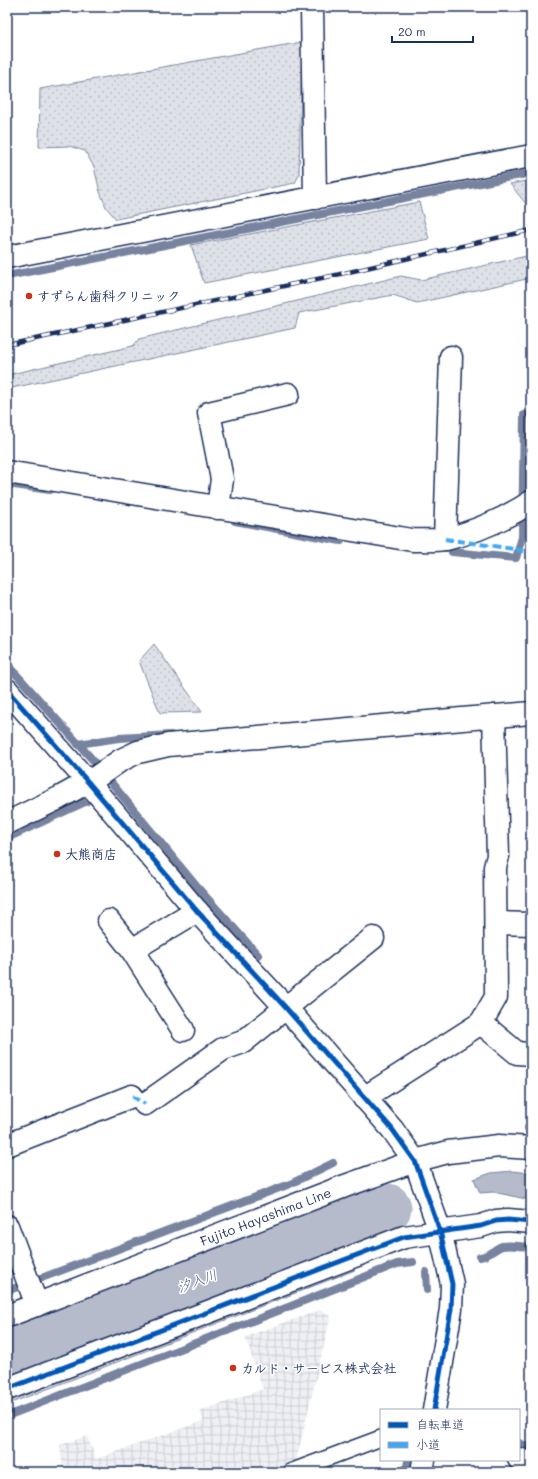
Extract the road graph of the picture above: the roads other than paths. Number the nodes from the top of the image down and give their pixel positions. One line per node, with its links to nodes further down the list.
1 (312, 7): 3 (street)
2 (531, 156): 3 (street)
3 (315, 198): 4 (street)
4 (7, 257)
5 (451, 357): 10 (street)
6 (288, 394): 9 (street)
7 (7, 472): 9 (street)
8 (523, 507): 10 (street)
9 (218, 508): 10 (street)
10 (445, 539)
11 (7, 690): 14 (street)
12 (531, 713): 13 (street)
13 (494, 716): 14 (street); 18 (street)
14 (98, 776): 15 (street); 16 (street)
15 (7, 823)
16 (197, 911): 21 (street); 22 (street)
17 (109, 921): 21 (street)
18 (496, 923): 19 (street); 23 (street)
19 (531, 924)
20 (373, 938): 22 (street)
21 (132, 950): 24 (street)
22 (286, 1008): 26 (street); 27 (street)
23 (481, 1023): 25 (street); 26 (street)
24 (183, 1030)
25 (531, 1054)
26 (364, 1098): 29 (street)
27 (7, 1145)
28 (531, 1148): 29 (street, Fujito Hayashima Line)
29 (415, 1161): 32 (street); 33 (street, Fujito Hayashima Line)
30 (531, 1222): 32 (street)
31 (7, 1226): 33 (street)
32 (440, 1232): 35 (street); 36 (street)
33 (34, 1299): 34 (street, Fujito Hayashima Line)
34 (7, 1316)
35 (7, 1389)
36 (434, 1409)
37 (380, 1438): 41 (lane)
38 (520, 1459): 40 (street)
39 (424, 1461): 42 (street)
40 (531, 1464)
41 (290, 1472)
42 (422, 1472)

